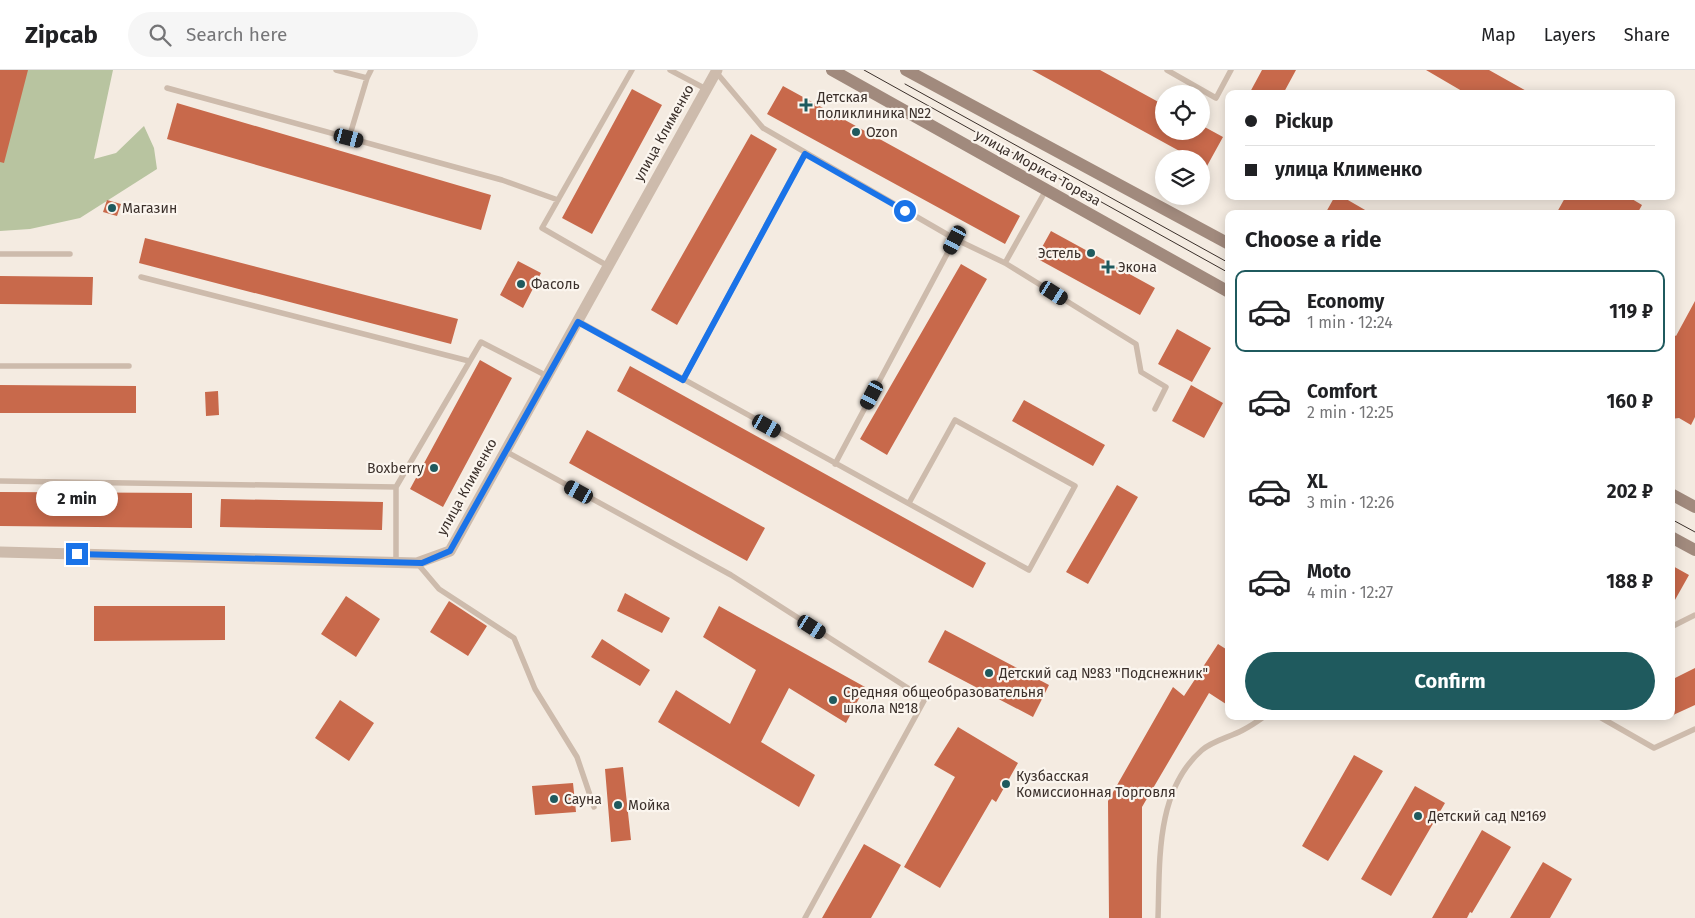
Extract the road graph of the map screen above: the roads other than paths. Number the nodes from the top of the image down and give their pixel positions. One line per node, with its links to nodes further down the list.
1 (336, 70): 10 (lane)
2 (372, 70): 10 (lane)
3 (632, 70): 16 (lane)
4 (670, 70): 12 (lane)
5 (832, 70): 15 (street, улица Мориса Тореза)
6 (906, 70): 18 (street, улица Мориса Тореза)
7 (1166, 70): 8 (lane)
8 (1232, 70)
9 (717, 71): 12 (street, улица Клименко); 14 (lane)
10 (367, 78): 13 (lane)
11 (167, 88): 13 (lane)
12 (706, 89): 22 (street, улица Клименко)
13 (349, 138): 16 (lane)
14 (805, 154): 17 (lane); 30 (lane)
15 (1046, 189): 21 (lane); 24 (street, улица Мориса Тореза)
16 (558, 200): 22 (lane)
17 (955, 240): 21 (lane); 33 (lane)
18 (1225, 242)
19 (0, 254): 20 (lane)
20 (70, 254)
21 (1005, 262): 31 (lane)
22 (608, 266): 25 (street, улица Клименко)
23 (141, 277): 26 (lane)
24 (1225, 290)
25 (578, 322): 29 (street, улица Клименко); 30 (lane)
26 (469, 361): 29 (lane); 35 (lane)
27 (0, 366): 28 (lane)
28 (129, 366)
29 (547, 376): 32 (street, улица Клименко)
30 (683, 380): 33 (lane)
31 (1155, 409)
32 (504, 451): 43 (street, улица Клименко); 50 (lane)
33 (835, 464): 37 (lane)
34 (0, 481): 35 (lane)
35 (396, 487): 42 (lane)
36 (1675, 496): 38 (street)
37 (909, 503): 37 (lane)
38 (1695, 507)
39 (1675, 539): 40 (street)
40 (1695, 550)
41 (0, 552): 42 (street, улица Клименко)
42 (396, 563): 43 (street, улица Клименко)
43 (416, 563): 49 (lane)
44 (1695, 615): 45 (lane)
45 (1675, 624)
46 (1259, 720): 51 (lane)
47 (1605, 720): 48 (lane)
48 (1695, 729)
49 (594, 807)
50 (805, 918)
51 (1158, 918)

